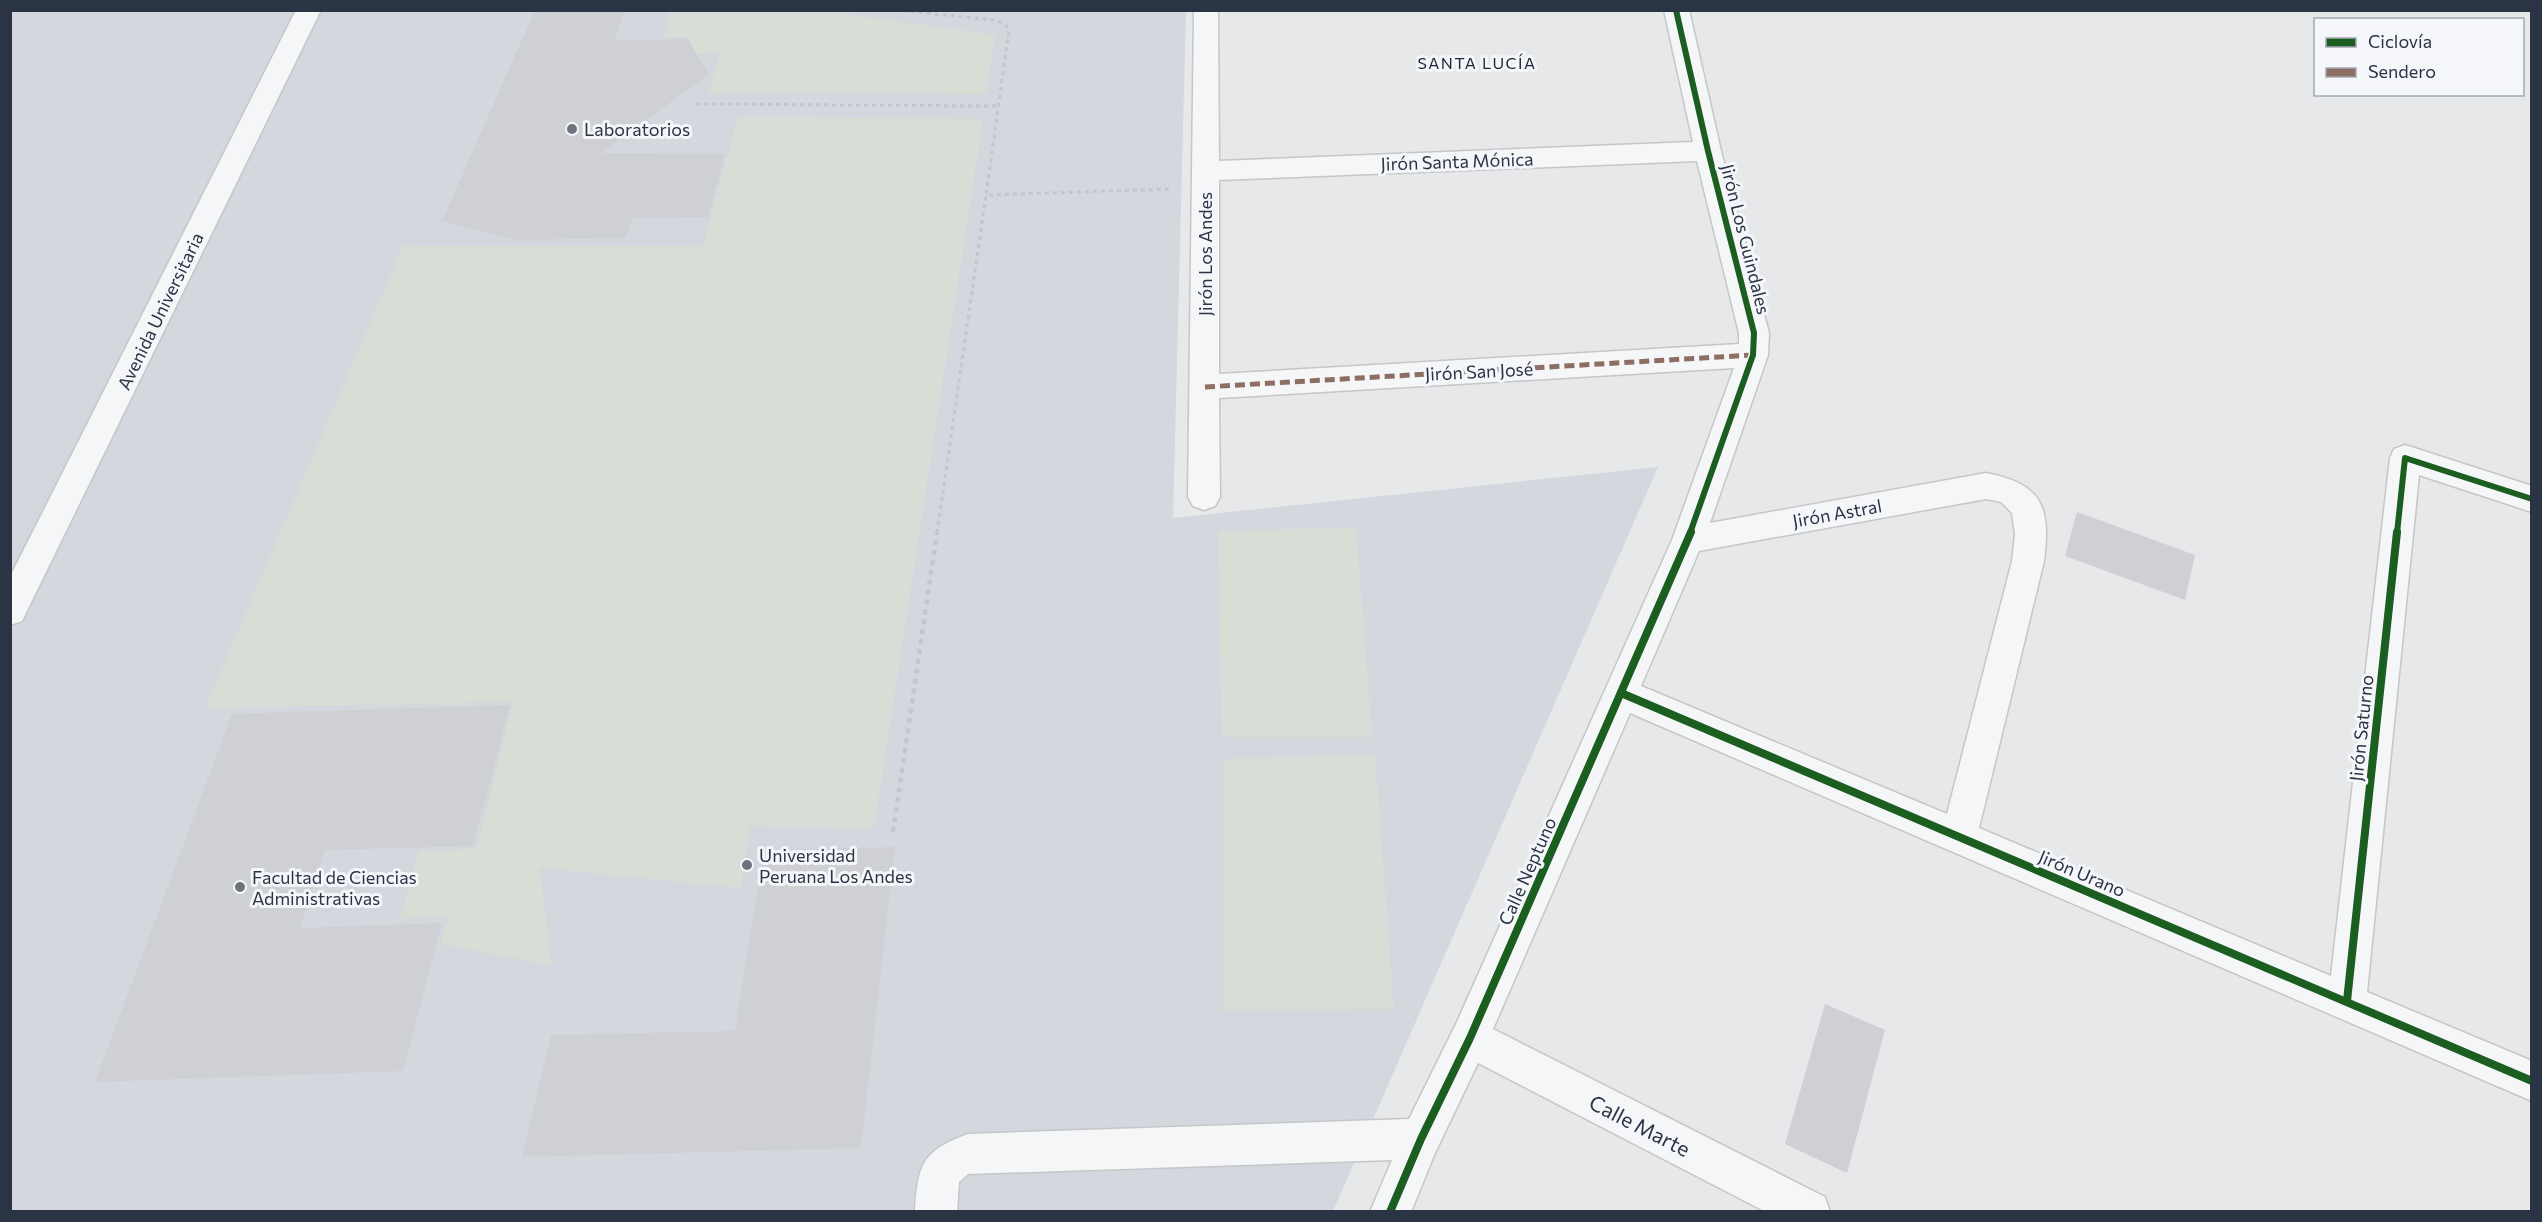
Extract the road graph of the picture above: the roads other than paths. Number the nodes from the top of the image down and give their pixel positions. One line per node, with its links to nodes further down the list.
1 (309, 10): 11 (street, Avenida Universitaria)
2 (1206, 10): 5 (street, Jirón Los Andes)
3 (1676, 10): 4 (street, Jirón Los Guindales)
4 (1708, 151): 5 (street, Jirón Santa Mónica); 6 (street, Jirón Los Guindales)
5 (1205, 180): 7 (street, Jirón Los Andes)
6 (1753, 355): 7 (street, Jirón San José); 10 (street, Jirón Los Guindales)
7 (1205, 387): 8 (street, Jirón Los Andes)
8 (1204, 497)
9 (2532, 499): 14 (street, Jirón Saturno)
10 (1688, 540): 12 (street, Calle Neptuno); 13 (street, Jirón Astral)
11 (10, 611)
12 (1621, 693): 13 (street, Jirón Urano); 15 (street, Calle Neptuno)
13 (1959, 837): 14 (street, Jirón Urano)
14 (2347, 1001): 16 (street, Jirón Urano)
15 (1470, 1038): 17 (street, Calle Neptuno); 20 (street, Calle Marte)
16 (2532, 1081)
17 (1421, 1139): 18 (street); 19 (street, Calle Neptuno)
18 (936, 1212)
19 (1389, 1212)
20 (1810, 1212)

